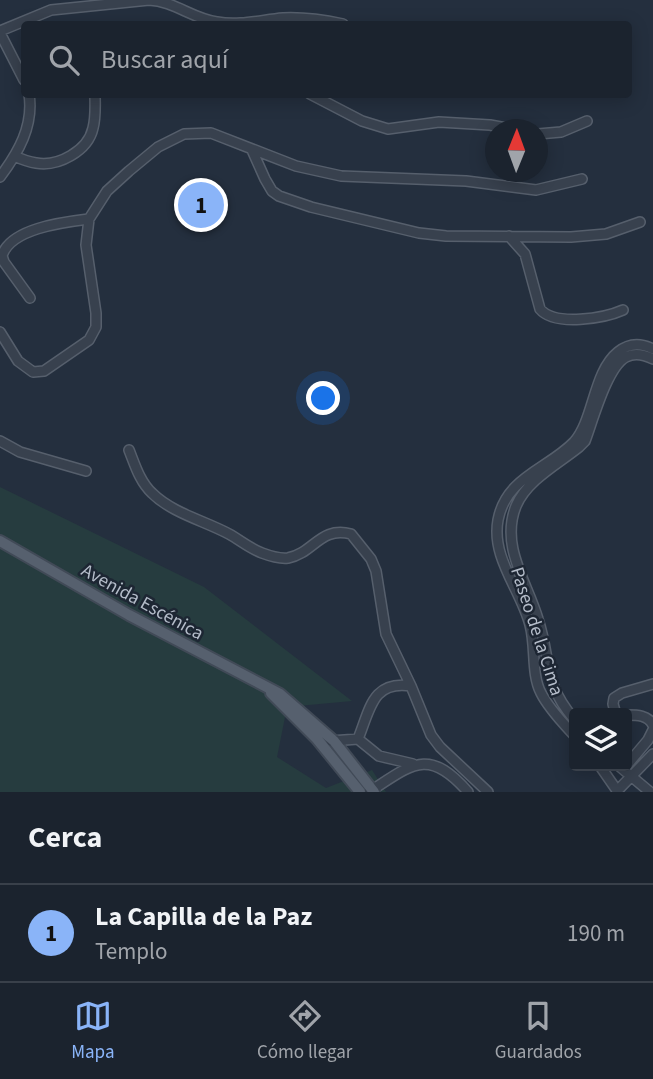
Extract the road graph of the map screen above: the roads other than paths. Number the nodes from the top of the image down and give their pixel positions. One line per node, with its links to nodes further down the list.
1 (26, 21): 2 (street)
2 (210, 21)
3 (262, 21): 4 (street)
4 (315, 21)
5 (21, 23): 6 (street)
6 (0, 32): 7 (street)
7 (21, 74)
8 (29, 98): 15 (street)
9 (95, 98): 15 (street)
10 (318, 98): 12 (street)
11 (587, 121): 13 (street)
12 (485, 125)
13 (548, 133)
14 (252, 150): 17 (street); 18 (street); 20 (street)
15 (14, 156): 16 (street)
16 (0, 177)
17 (582, 180)
18 (89, 219): 21 (street); 23 (street)
19 (640, 222): 20 (street)
20 (509, 236): 22 (street)
21 (30, 298)
22 (623, 310)
23 (0, 332)
24 (653, 349): 37 (street)
25 (653, 359): 34 (street, Paseo de la Cima)
26 (0, 441): 28 (street)
27 (129, 450): 31 (street)
28 (86, 471)
29 (0, 541): 32 (main road, Avenida Escénica)
30 (653, 684): 33 (street)
31 (411, 686): 39 (street); 54 (street)
32 (269, 690): 38 (main road, Avenida Escénica); 40 (main road, Avenida Escénica)
33 (615, 708)
34 (569, 712)
35 (632, 716): 36 (street)
36 (653, 727): 42 (street)
37 (569, 728)
38 (317, 739): 40 (street); 52 (main road, Avenida Escénica)
39 (358, 739): 40 (street); 43 (street)
40 (334, 741): 50 (main road, Avenida Escénica)
41 (653, 754): 44 (street)
42 (632, 760)
43 (413, 764): 50 (street); 53 (street)
44 (632, 765)
45 (604, 771): 49 (street)
46 (623, 771): 49 (street)
47 (624, 771): 51 (street)
48 (627, 771): 55 (street)
49 (612, 781): 51 (street)
50 (372, 791)
51 (618, 791)
52 (360, 792)
53 (468, 792)
54 (488, 792)
55 (650, 792)

